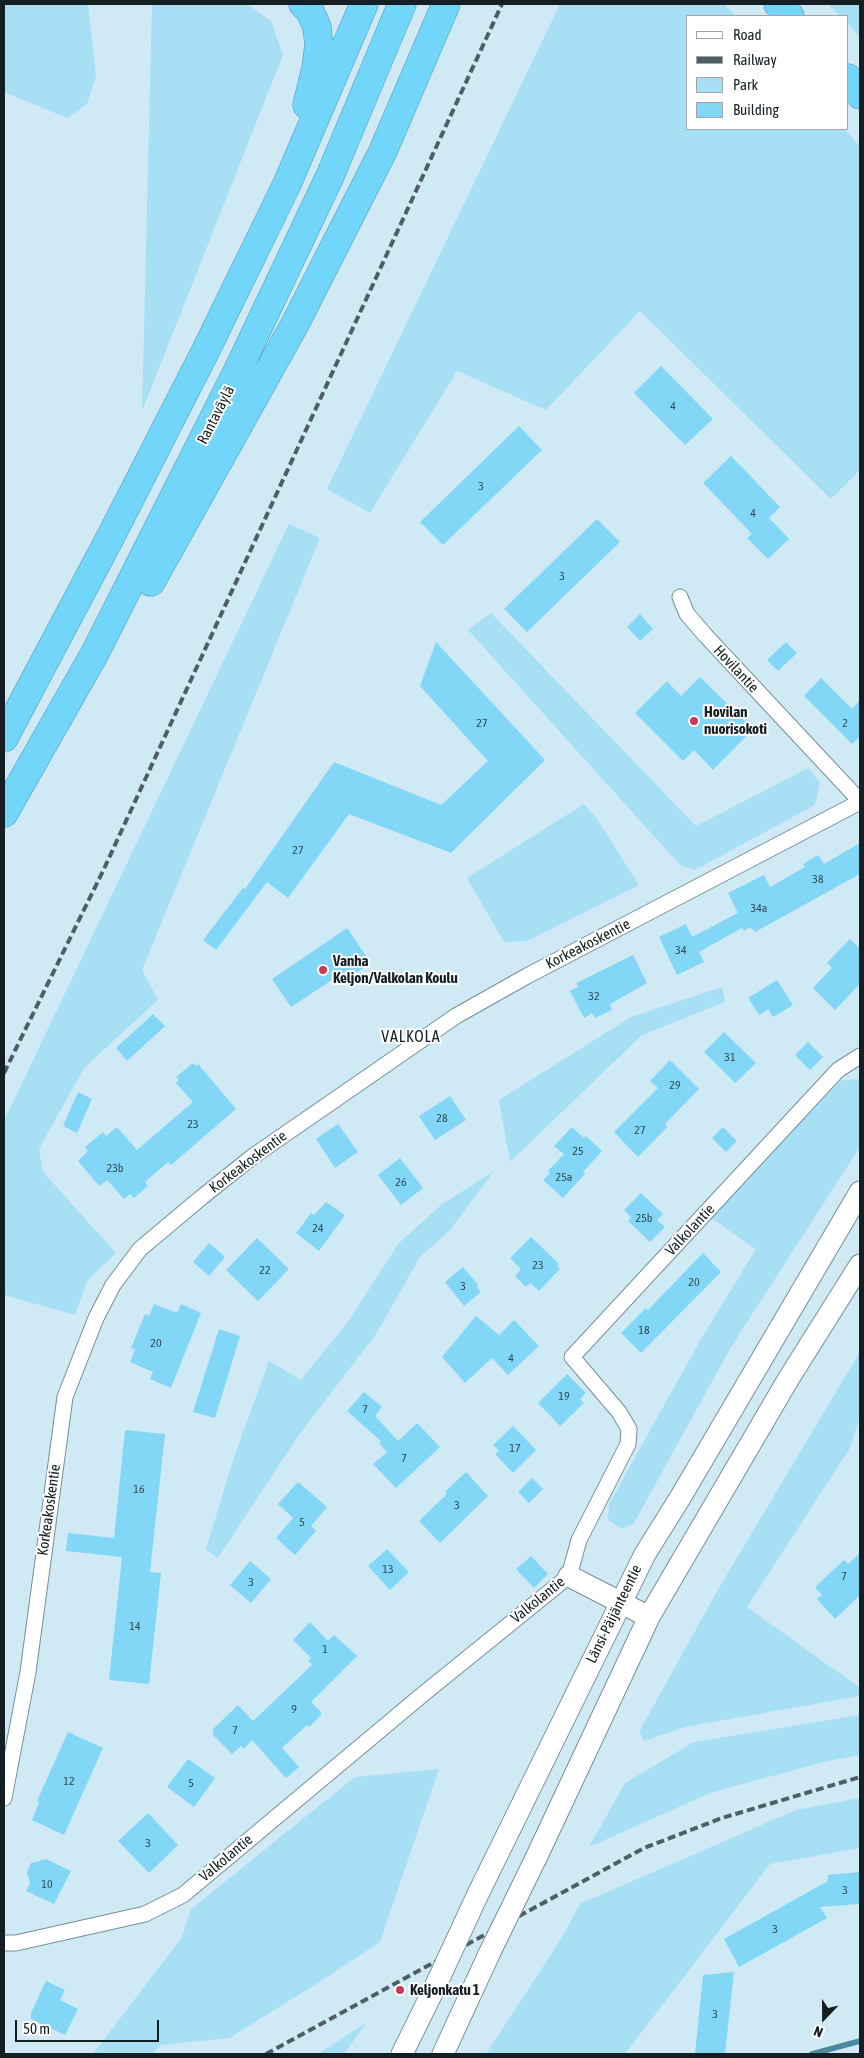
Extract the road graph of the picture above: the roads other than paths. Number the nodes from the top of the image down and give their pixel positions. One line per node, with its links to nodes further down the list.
1 (303, 4): 11 (highway)
2 (364, 4): 11 (highway)
3 (402, 4): 13 (highway, Rantaväylä)
4 (446, 4): 13 (highway)
5 (778, 4): 6 (highway)
6 (789, 15)
7 (849, 79): 9 (highway)
8 (849, 79): 10 (highway)
9 (860, 89)
10 (860, 95)
11 (287, 184): 14 (highway)
12 (680, 597): 15 (street, Hovilantie)
13 (95, 653): 16 (highway, Rantaväylä)
14 (4, 738)
15 (860, 802): 23 (street, Korkeakoskentie)
16 (4, 813)
17 (860, 1056): 20 (street, Valkolantie)
18 (860, 1192): 21 (main road, Länsi-Päijänteentie)
19 (860, 1265): 22 (main road)
20 (569, 1576): 21 (main road); 24 (street, Valkolantie)
21 (620, 1601): 22 (main road); 25 (main road, Länsi-Päijänteentie, bridge)
22 (649, 1617): 26 (main road, bridge)
23 (4, 1798)
24 (4, 1943)
25 (402, 2054)
26 (443, 2054)

